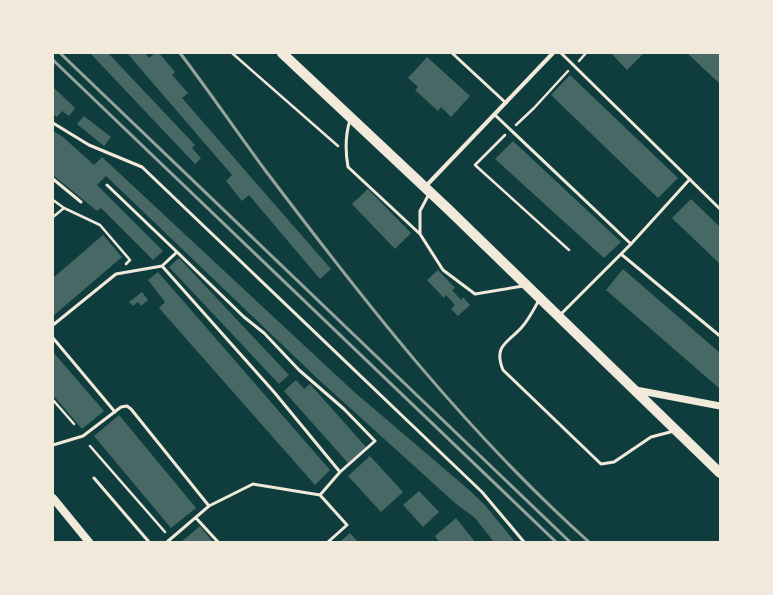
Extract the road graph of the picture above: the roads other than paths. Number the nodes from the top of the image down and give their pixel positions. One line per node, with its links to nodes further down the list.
1 (282, 53): 7 (main road)
2 (452, 53): 5 (lane)
3 (553, 53): 5 (street)
4 (561, 53): 10 (lane)
5 (506, 103): 6 (street)
6 (495, 115): 12 (street); 16 (lane)
7 (350, 118): 12 (main road); 15 (lane)
8 (53, 123): 43 (lane)
9 (53, 179): 13 (lane)
10 (690, 179): 14 (lane); 16 (lane)
11 (107, 185): 17 (lane)
12 (427, 190): 15 (lane); 20 (main road)
13 (82, 202)
14 (720, 209)
15 (420, 234): 20 (lane)
16 (631, 244): 18 (lane)
17 (177, 252): 19 (lane); 31 (lane)
18 (622, 254): 22 (lane); 24 (lane)
19 (162, 266): 23 (lane); 31 (lane)
20 (526, 286): 21 (main road)
21 (540, 298): 22 (main road); 29 (lane)
22 (559, 317): 26 (main road)
23 (53, 325)
24 (720, 336)
25 (53, 338): 28 (lane)
26 (636, 390): 27 (street); 29 (main road)
27 (720, 406)
28 (115, 412): 30 (lane); 36 (lane)
29 (676, 430): 32 (main road)
30 (53, 445)
31 (340, 472): 34 (lane)
32 (720, 473)
33 (94, 478): 39 (lane)
34 (320, 495): 36 (lane); 42 (lane)
35 (53, 498): 38 (main road)
36 (209, 506): 37 (lane)
37 (196, 518): 40 (lane); 41 (lane)
38 (89, 542)
39 (149, 542)
40 (168, 542)
41 (218, 542)
42 (328, 542)
43 (524, 542)

